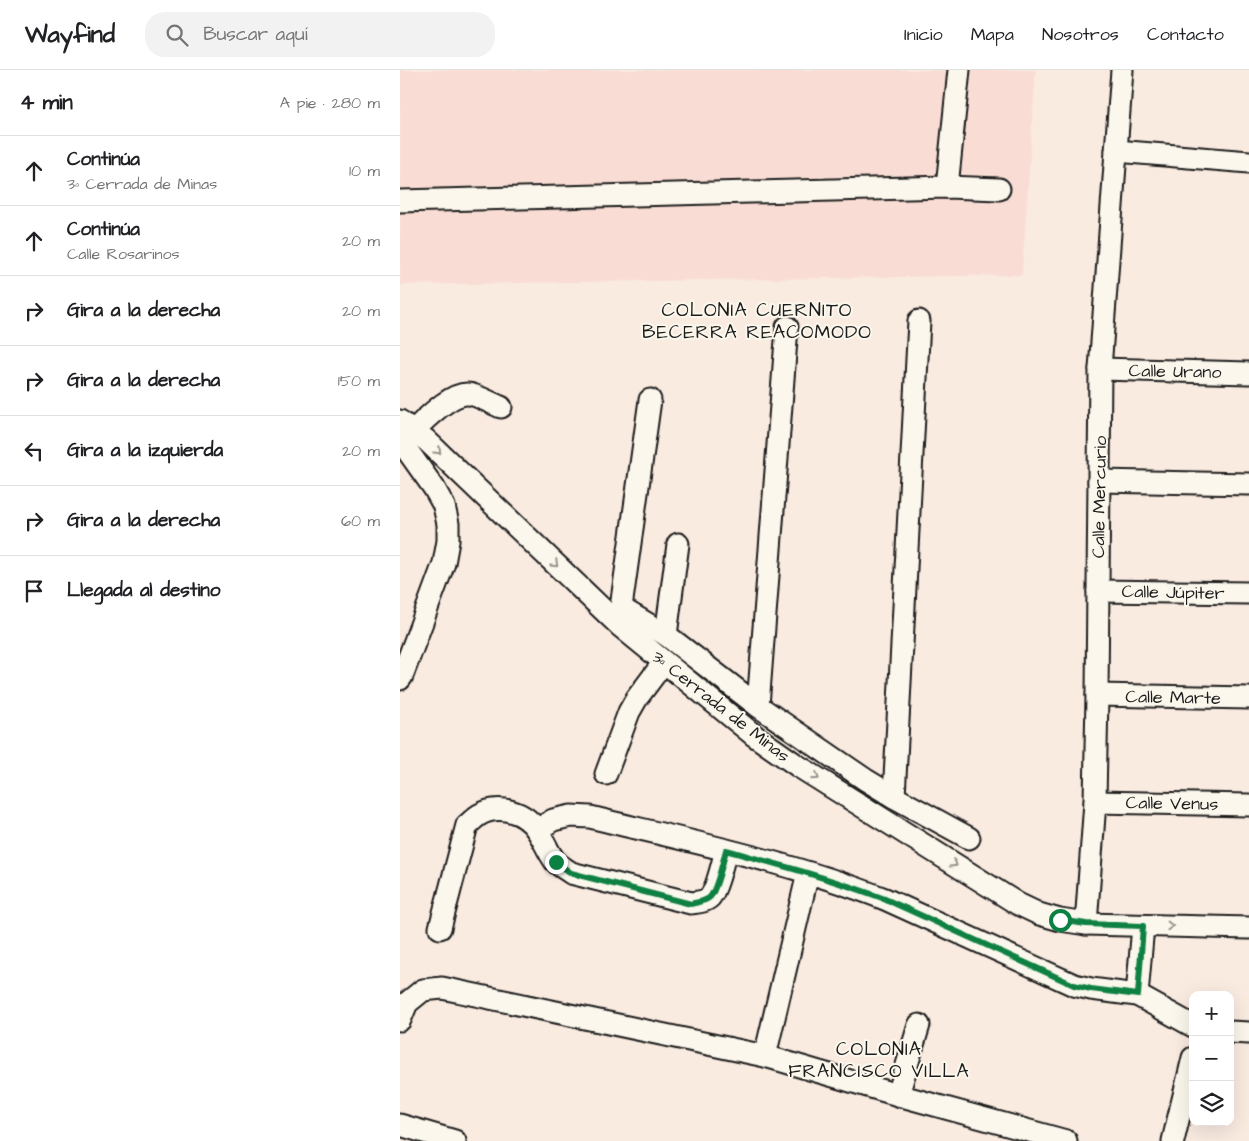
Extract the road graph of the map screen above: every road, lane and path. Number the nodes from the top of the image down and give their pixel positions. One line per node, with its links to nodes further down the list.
1 (959, 70): 5 (street)
2 (1122, 70): 3 (street, Calle Mercurio)
3 (1116, 151): 4 (street); 10 (street, Calle Mercurio)
4 (1249, 162)
5 (947, 187): 6 (street); 7 (street)
6 (999, 189)
7 (400, 201)
8 (919, 321): 29 (street)
9 (787, 327): 27 (street)
10 (1100, 369): 11 (street, Calle Urano); 15 (street, Calle Mercurio)
11 (1249, 373)
12 (650, 400): 20 (street)
13 (501, 407): 14 (street)
14 (405, 430): 20 (street, 3ª Cerrada de Minas, one-way to 20); 22 (street)
15 (1099, 481): 16 (street); 18 (street, Calle Mercurio)
16 (1249, 484)
17 (678, 544): 21 (street)
18 (1098, 591): 19 (street, Calle Júpiter); 25 (street, Calle Mercurio)
19 (1249, 594)
20 (620, 616): 21 (street); 23 (street, 3ª Cerrada de Minas)
21 (666, 635): 27 (street)
22 (407, 639): 24 (street)
23 (664, 662): 28 (street); 36 (street, 3ª Cerrada de Minas, one-way to 36)
24 (400, 679)
25 (1097, 695): 26 (street, Calle Marte); 30 (street, Calle Mercurio)
26 (1249, 698)
27 (758, 706): 29 (street)
28 (606, 774)
29 (894, 797): 33 (street)
30 (1095, 802): 31 (street, Calle Venus); 36 (street, Calle Mercurio)
31 (1249, 804)
32 (537, 830): 34 (street); 34 (street); 38 (street)
33 (969, 838)
34 (726, 850): 35 (street)
35 (808, 872): 40 (street); 46 (street)
36 (1086, 924): 37 (street, 3ª Cerrada de Minas)
37 (1143, 926): 39 (street, 3ª Cerrada de Minas, one-way to 39); 40 (street)
38 (440, 928)
39 (1249, 928)
40 (1138, 995): 42 (street)
41 (400, 1020): 46 (street)
42 (1189, 1024)
43 (919, 1025): 48 (street)
44 (1234, 1032): 45 (street)
45 (1249, 1033)
46 (765, 1056): 48 (street)
47 (1189, 1075): 52 (street)
48 (898, 1095): 51 (street)
49 (400, 1125): 50 (street)
50 (455, 1141)
51 (1066, 1141)
52 (1173, 1141)

